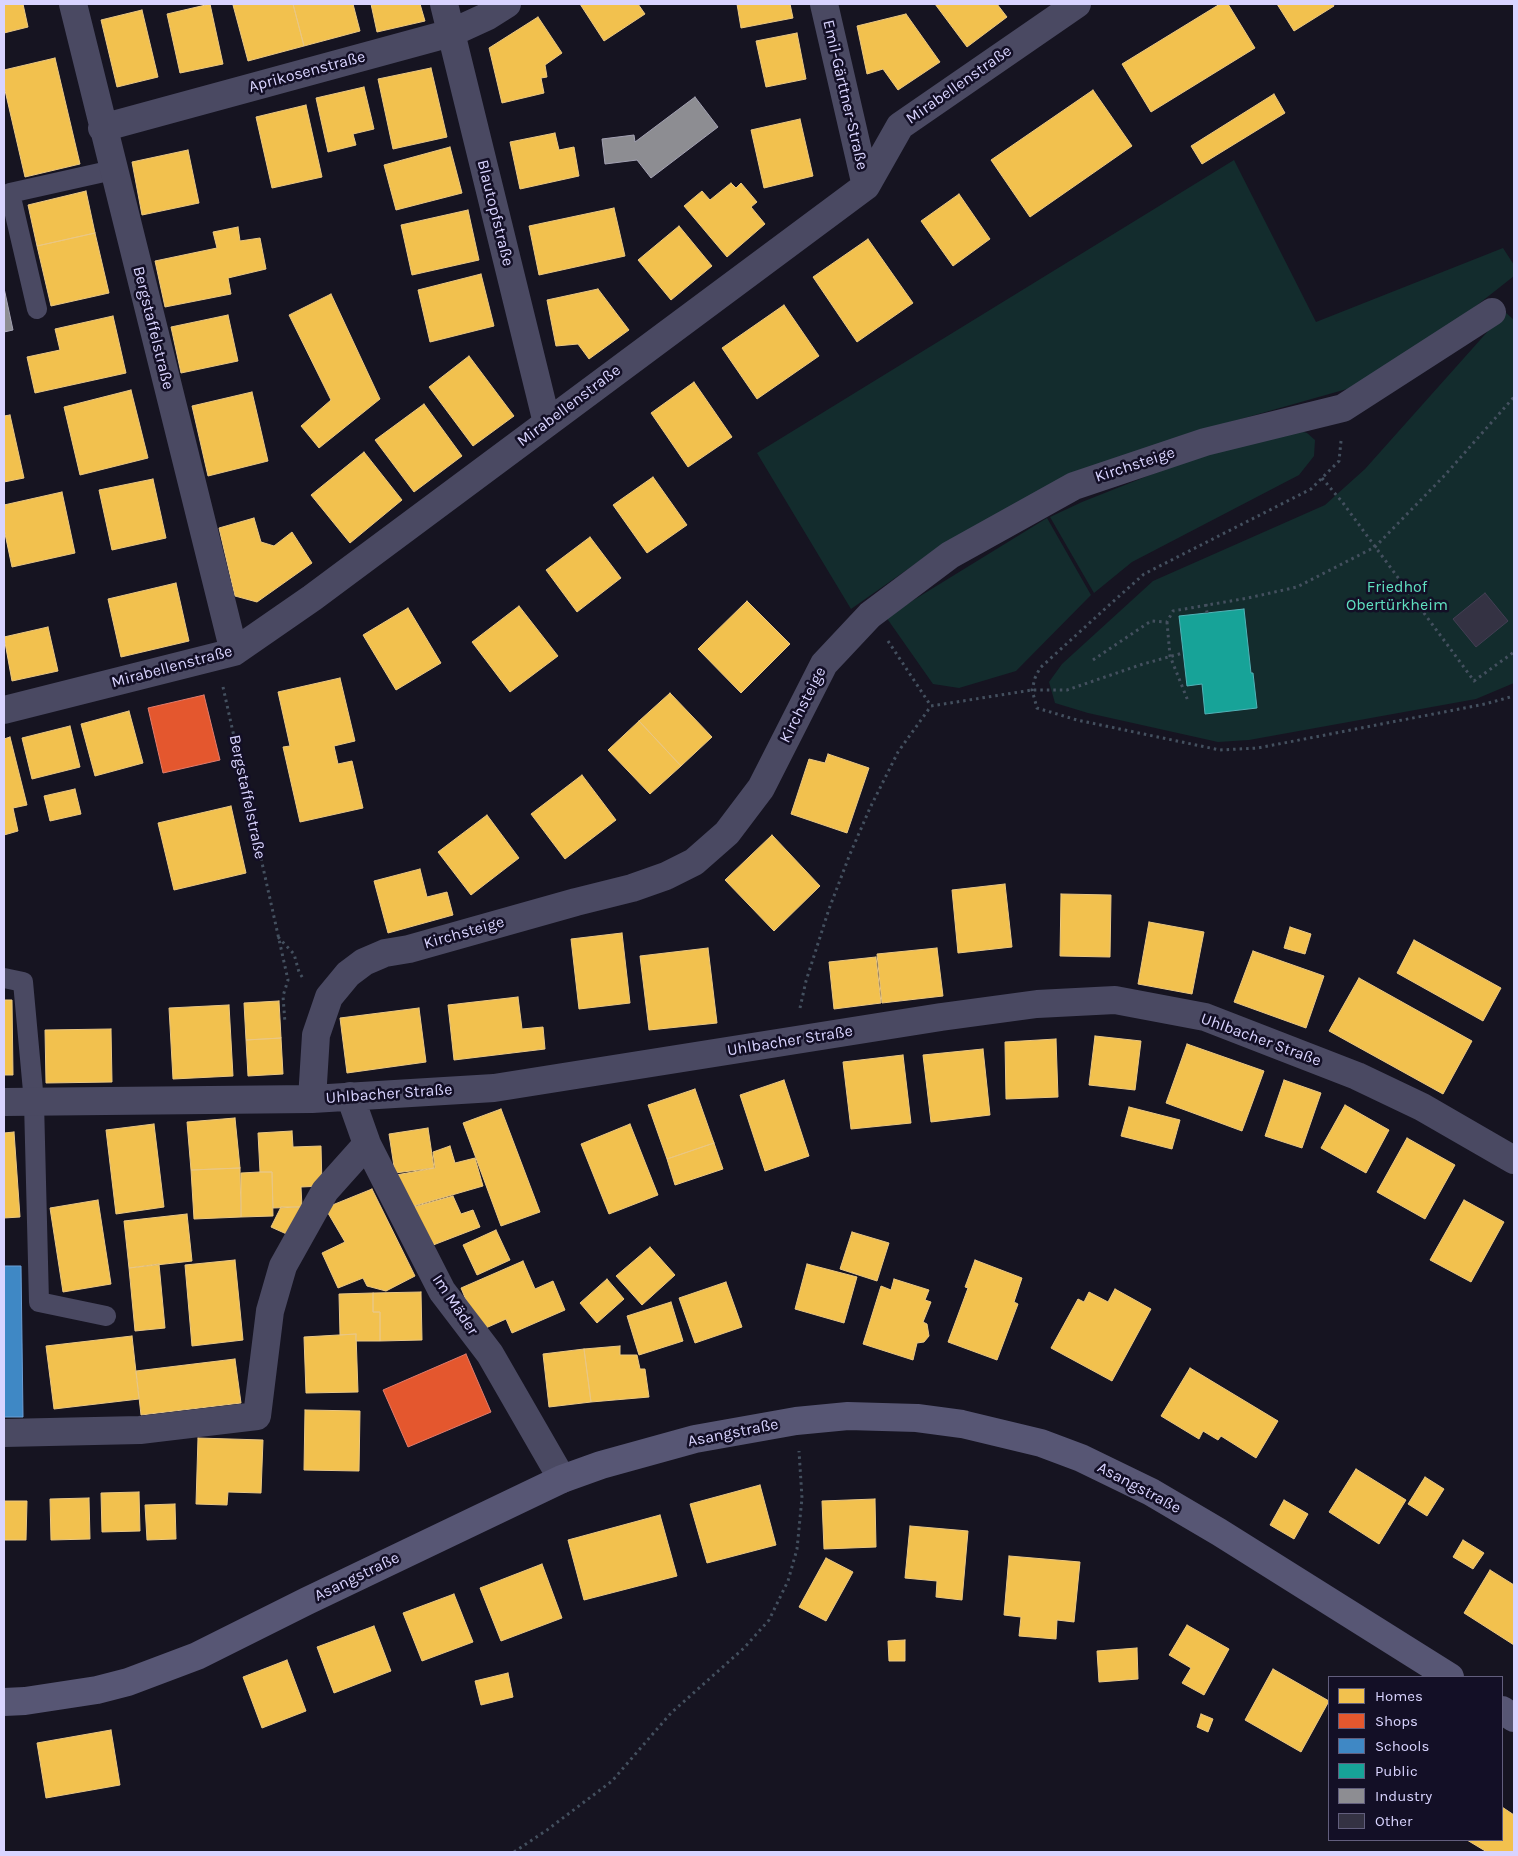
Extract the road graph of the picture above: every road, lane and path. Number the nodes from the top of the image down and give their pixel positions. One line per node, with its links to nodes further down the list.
1 (73, 4): 7 (street, Bergstaffelstraße)
2 (444, 4): 6 (street, Blautopfstraße)
3 (507, 4): 6 (street, Aprikosenstraße)
4 (824, 4): 9 (street, Emil-Gärttner-Straße)
5 (1077, 4): 9 (street, Mirabellenstraße)
6 (451, 32): 7 (street, Aprikosenstraße); 14 (street, Blautopfstraße)
7 (102, 128): 8 (street, Bergstaffelstraße)
8 (113, 170): 10 (lane); 23 (street, Bergstaffelstraße)
9 (866, 186): 14 (street, Mirabellenstraße)
10 (37, 310)
11 (1492, 312): 13 (street, Kirchsteige)
12 (1514, 397): 16 (path)
13 (1343, 408): 15 (path); 19 (street, Kirchsteige)
14 (546, 422): 23 (street, Mirabellenstraße)
15 (1322, 478): 16 (path); 26 (path)
16 (1375, 547): 17 (path); 21 (path)
17 (1206, 604): 18 (path); 20 (path)
18 (1207, 613)
19 (870, 614): 29 (path); 37 (street, Kirchsteige)
20 (1167, 622): 24 (path); 25 (path)
21 (1514, 652)
22 (1183, 653): 24 (path)
23 (225, 655): 30 (street, Mirabellenstraße); 31 (path, Bergstaffelstraße)
24 (1170, 656): 26 (path); 28 (path)
25 (1092, 660)
26 (1032, 690): 27 (path); 29 (path)
27 (1514, 696)
28 (1188, 701)
29 (931, 706): 35 (path)
30 (4, 710)
31 (278, 936): 32 (path, Bergstaffelstraße); 34 (path, Bergstaffelstraße)
32 (298, 972)
33 (4, 978): 39 (lane)
34 (285, 1024)
35 (793, 1040): 36 (street, Uhlbacher Straße); 41 (street, Uhlbacher Straße)
36 (350, 1096): 37 (street, Uhlbacher Straße); 40 (street, Im Mäder)
37 (312, 1099): 39 (street, Uhlbacher Straße)
38 (4, 1102): 39 (street, Uhlbacher Straße)
39 (34, 1102): 42 (lane)
40 (367, 1144): 44 (street); 45 (street, Im Mäder)
41 (1514, 1160)
42 (106, 1316)
43 (796, 1421): 45 (street, Asangstraße); 46 (street, Asangstraße); 50 (path)
44 (4, 1433)
45 (562, 1479): 47 (street, Asangstraße)
46 (1448, 1676)
47 (4, 1702)
48 (1503, 1711): 49 (street)
49 (1514, 1718)
50 (514, 1852)

